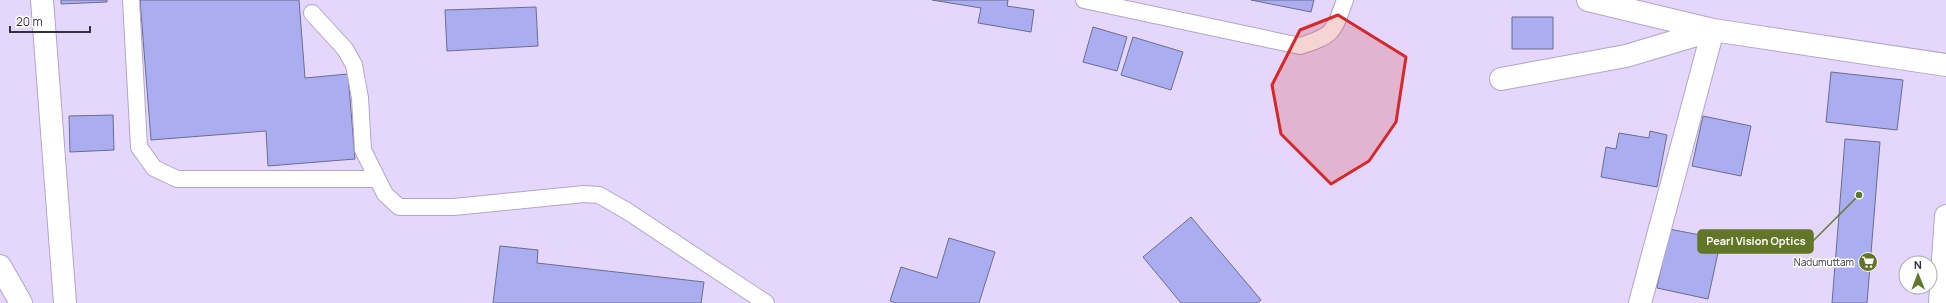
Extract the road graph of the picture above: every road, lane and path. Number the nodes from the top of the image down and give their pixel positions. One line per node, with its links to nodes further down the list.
1 (42, 0): 14 (street)
2 (131, 0): 10 (lane)
3 (1084, 0): 4 (lane)
4 (1345, 0)
5 (1588, 0): 7 (street)
6 (312, 12): 10 (lane)
7 (1713, 30): 8 (street); 9 (street); 16 (street)
8 (1946, 65)
9 (1501, 79)
10 (376, 179): 15 (lane)
11 (1946, 216): 17 (street)
12 (0, 266): 13 (street)
13 (21, 303)
14 (65, 303)
15 (766, 303)
16 (1640, 303)
17 (1940, 303)

